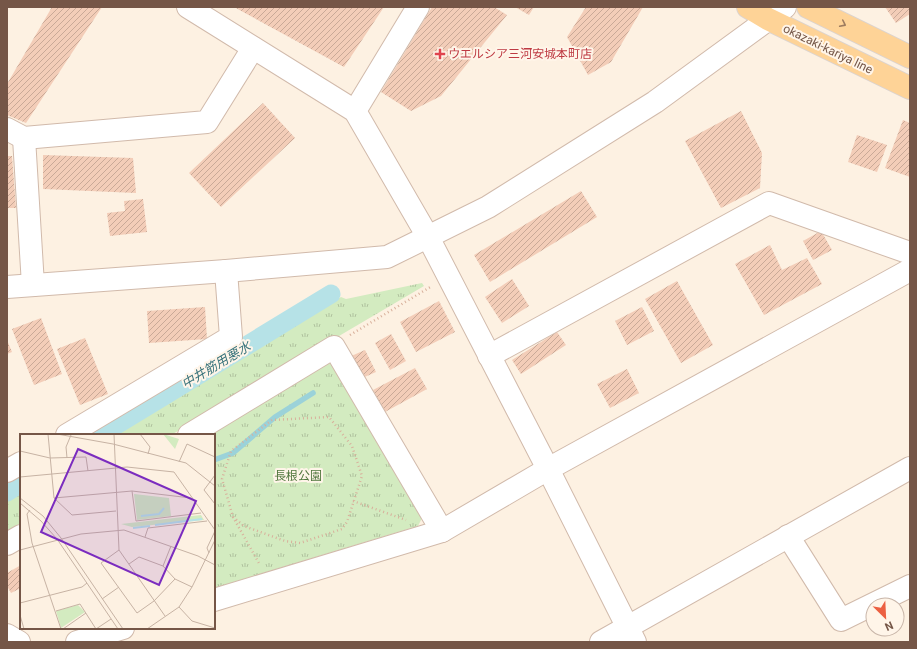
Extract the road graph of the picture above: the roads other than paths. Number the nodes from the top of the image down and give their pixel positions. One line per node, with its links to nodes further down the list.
1 (188, 7): 6 (street)
2 (418, 7): 9 (street)
3 (748, 7): 5 (main road, okazaki-kariya line)
4 (808, 7): 7 (main road, one-way to 7)
5 (776, 13): 8 (main road, okazaki-kariya line); 11 (street)
6 (253, 48): 9 (street); 10 (street)
7 (910, 57)
8 (910, 88)
9 (355, 111): 11 (street)
10 (16, 134): 15 (street)
11 (428, 237): 14 (street); 17 (street)
12 (910, 252): 17 (street)
13 (910, 270): 22 (street)
14 (226, 271): 15 (street); 18 (street)
15 (33, 285): 16 (street)
16 (7, 287)
17 (489, 356): 22 (street)
18 (69, 434)
19 (191, 434): 24 (street)
20 (20, 464): 23 (street)
21 (910, 468): 25 (street)
22 (548, 469): 24 (street); 32 (street)
23 (7, 471)
24 (442, 531): 29 (street)
25 (788, 536): 28 (street); 32 (street)
26 (20, 537): 27 (street)
27 (7, 544)
28 (910, 586)
29 (215, 600)
30 (120, 629): 34 (street)
31 (7, 635): 33 (street)
32 (631, 635): 35 (street)
33 (20, 642)
34 (77, 642)
35 (601, 642)

